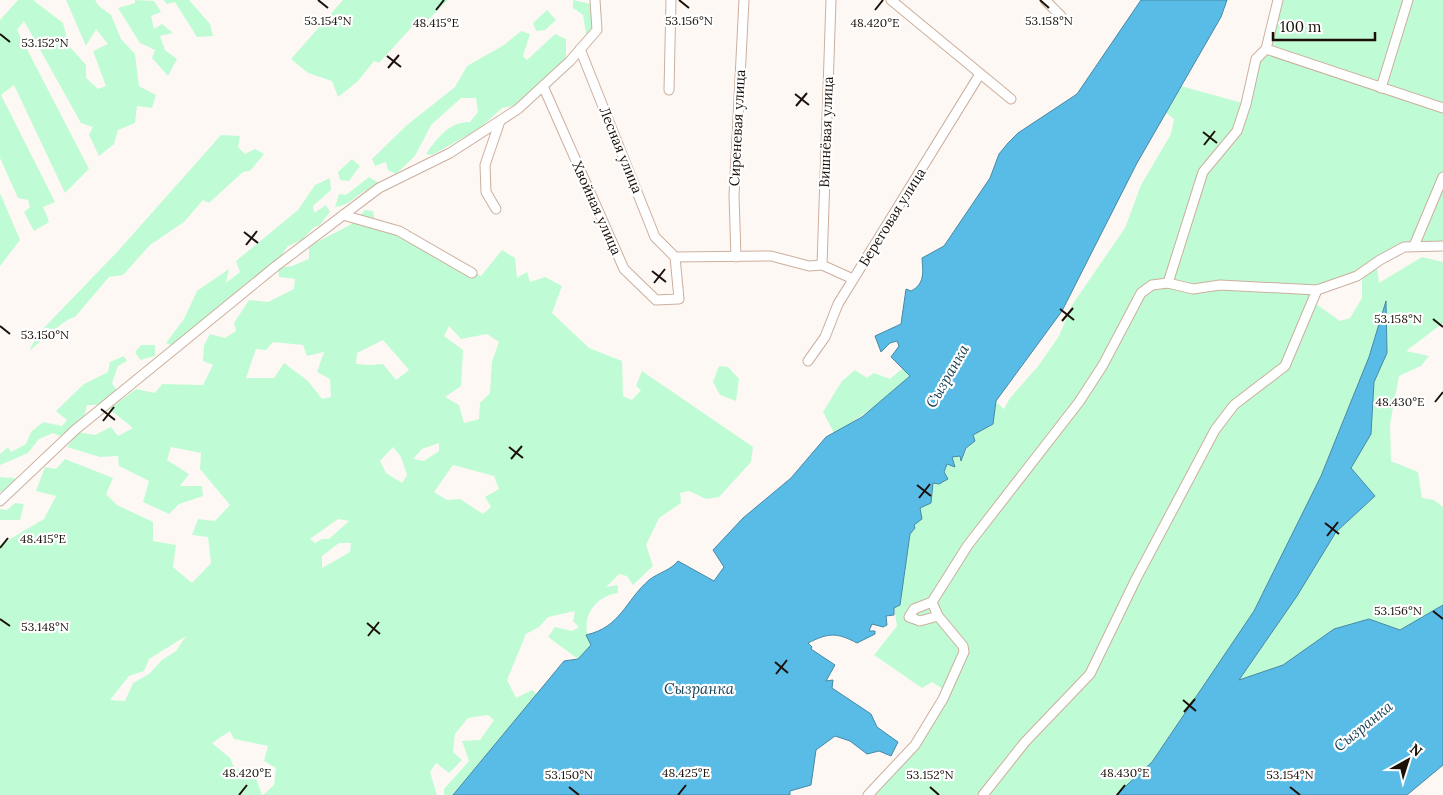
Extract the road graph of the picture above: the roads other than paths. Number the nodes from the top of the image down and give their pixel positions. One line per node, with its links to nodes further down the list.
1 (594, 0): 10 (street)
2 (671, 0): 15 (street)
3 (744, 0): 24 (street, Сиреневая улица)
4 (831, 0): 26 (street, Вишнёвая улица)
5 (891, 0): 12 (street)
6 (1045, 0): 9 (street)
7 (1278, 0): 11 (street)
8 (1408, 0): 14 (street)
9 (1061, 16)
10 (580, 49): 13 (street); 25 (street, Лесная улица)
11 (1266, 49): 14 (street); 29 (street)
12 (980, 74): 16 (street); 28 (street, Береговая улица)
13 (543, 86): 18 (street); 25 (street, Хвойная улица)
14 (1381, 88): 17 (street)
15 (669, 90)
16 (1011, 99)
17 (1443, 108)
18 (500, 121): 20 (street); 21 (street)
19 (1443, 177): 22 (street)
20 (496, 209)
21 (343, 215): 27 (street); 32 (street)
22 (1414, 246): 23 (street); 30 (street)
23 (1443, 246)
24 (736, 257): 25 (street); 26 (street)
25 (675, 258)
26 (822, 265): 28 (street)
27 (472, 273)
28 (853, 279): 31 (street, Береговая улица)
29 (1168, 282): 30 (street); 33 (street)
30 (1317, 290): 36 (street)
31 (808, 361)
32 (0, 501)
33 (932, 602): 34 (street); 34 (street)
34 (938, 616): 35 (street)
35 (868, 795)
36 (983, 795)

